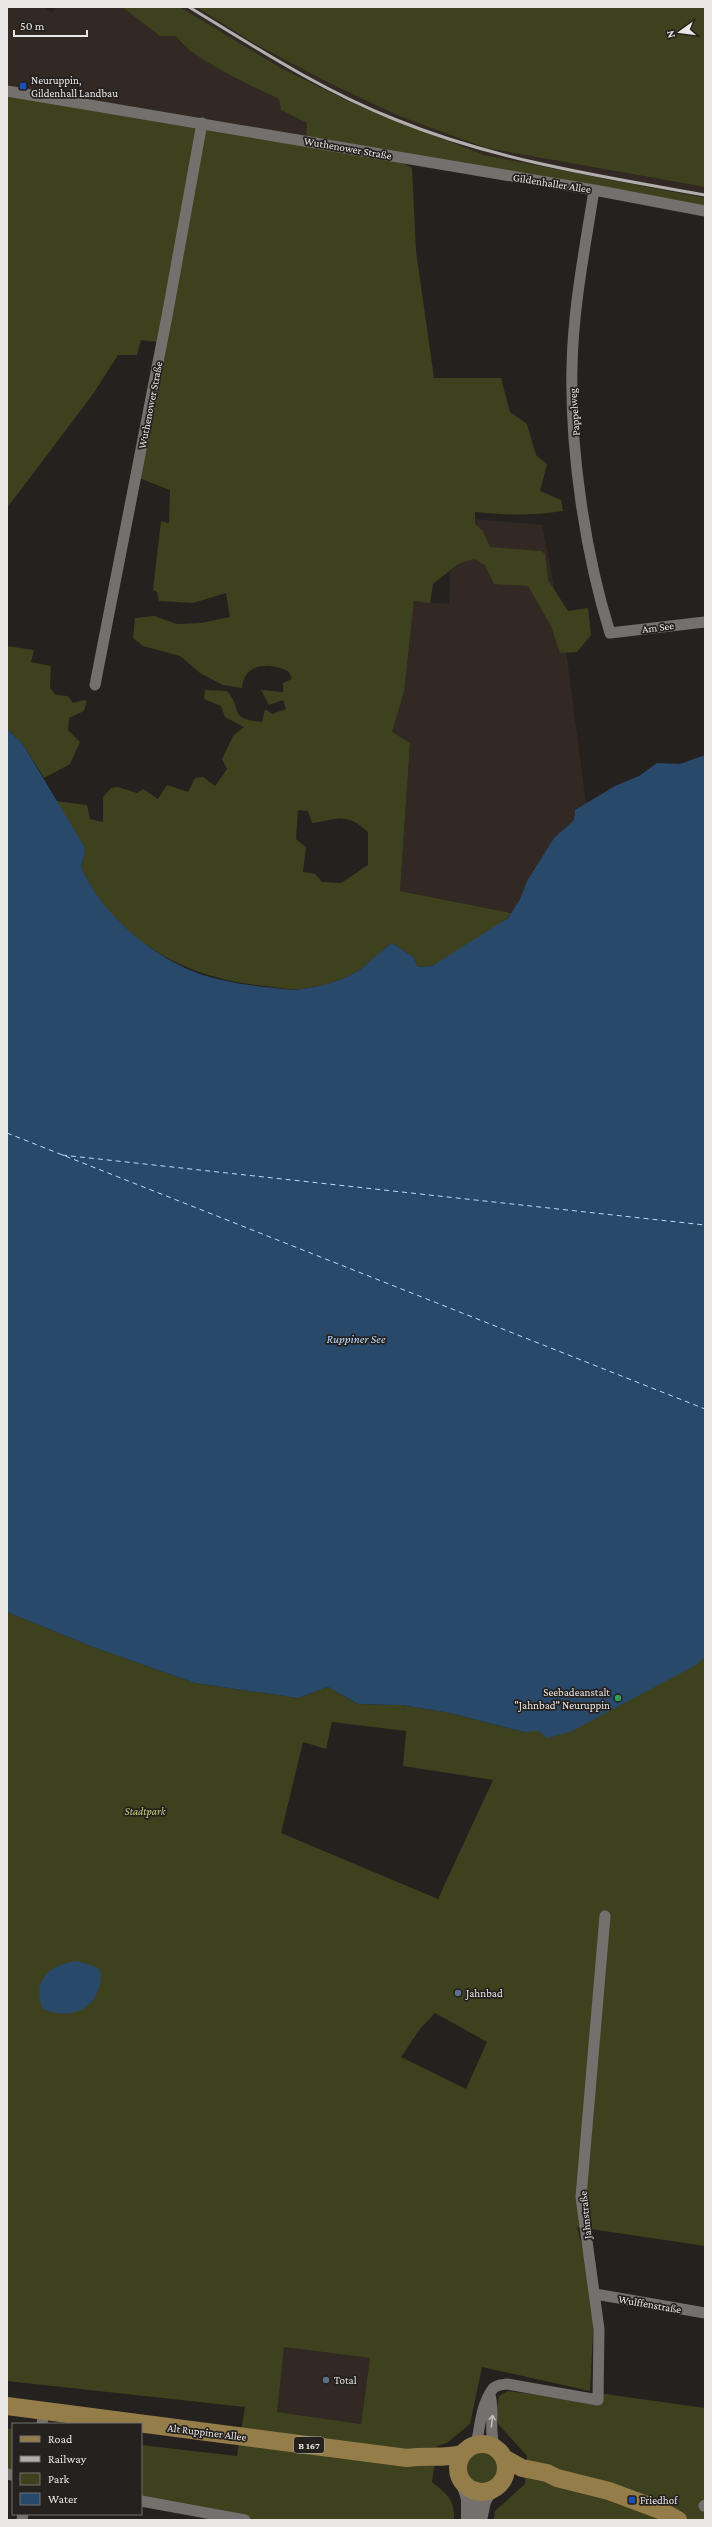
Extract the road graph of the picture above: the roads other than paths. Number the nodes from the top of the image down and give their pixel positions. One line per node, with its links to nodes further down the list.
1 (7, 91): 2 (street, Wuthenower Straße)
2 (202, 124): 3 (street, Wuthenower Straße); 8 (street, Wuthenower Straße)
3 (399, 157): 4 (street, Gildenhaller Allee)
4 (594, 190): 5 (street, Gildenhaller Allee); 7 (street, Pappelweg)
5 (705, 211)
6 (705, 622): 7 (street, Am See)
7 (610, 633)
8 (95, 685)
9 (605, 1916): 10 (street, Jahnstraße)
10 (595, 2294): 11 (street, Wulffenstraße); 12 (street, Jahnstraße)
11 (705, 2313)
12 (490, 2395): 17 (street); 18 (street, one-way to 12)
13 (7, 2406): 14 (main road, Alt Ruppiner Allee / B 167)
14 (43, 2417): 15 (main road, Alt Ruppiner Allee / B 167)
15 (96, 2423)
16 (142, 2428): 19 (main road, Alt Ruppiner Allee / B 167)
17 (469, 2450): 18 (main road, B 167); 19 (main road, Alt Ruppiner Allee / B 167); 21 (main road)
18 (499, 2453): 20 (main road, B 167); 22 (main road)
19 (407, 2458): 21 (main road, Alt Ruppiner Allee / B 167)
20 (556, 2478): 22 (main road, B 167); 27 (main road, B 167)
21 (462, 2482): 22 (main road, B 167); 25 (main road)
22 (494, 2488): 26 (main road)
23 (142, 2501): 24 (street)
24 (245, 2520)
25 (469, 2520)
26 (479, 2520)
27 (678, 2520)

